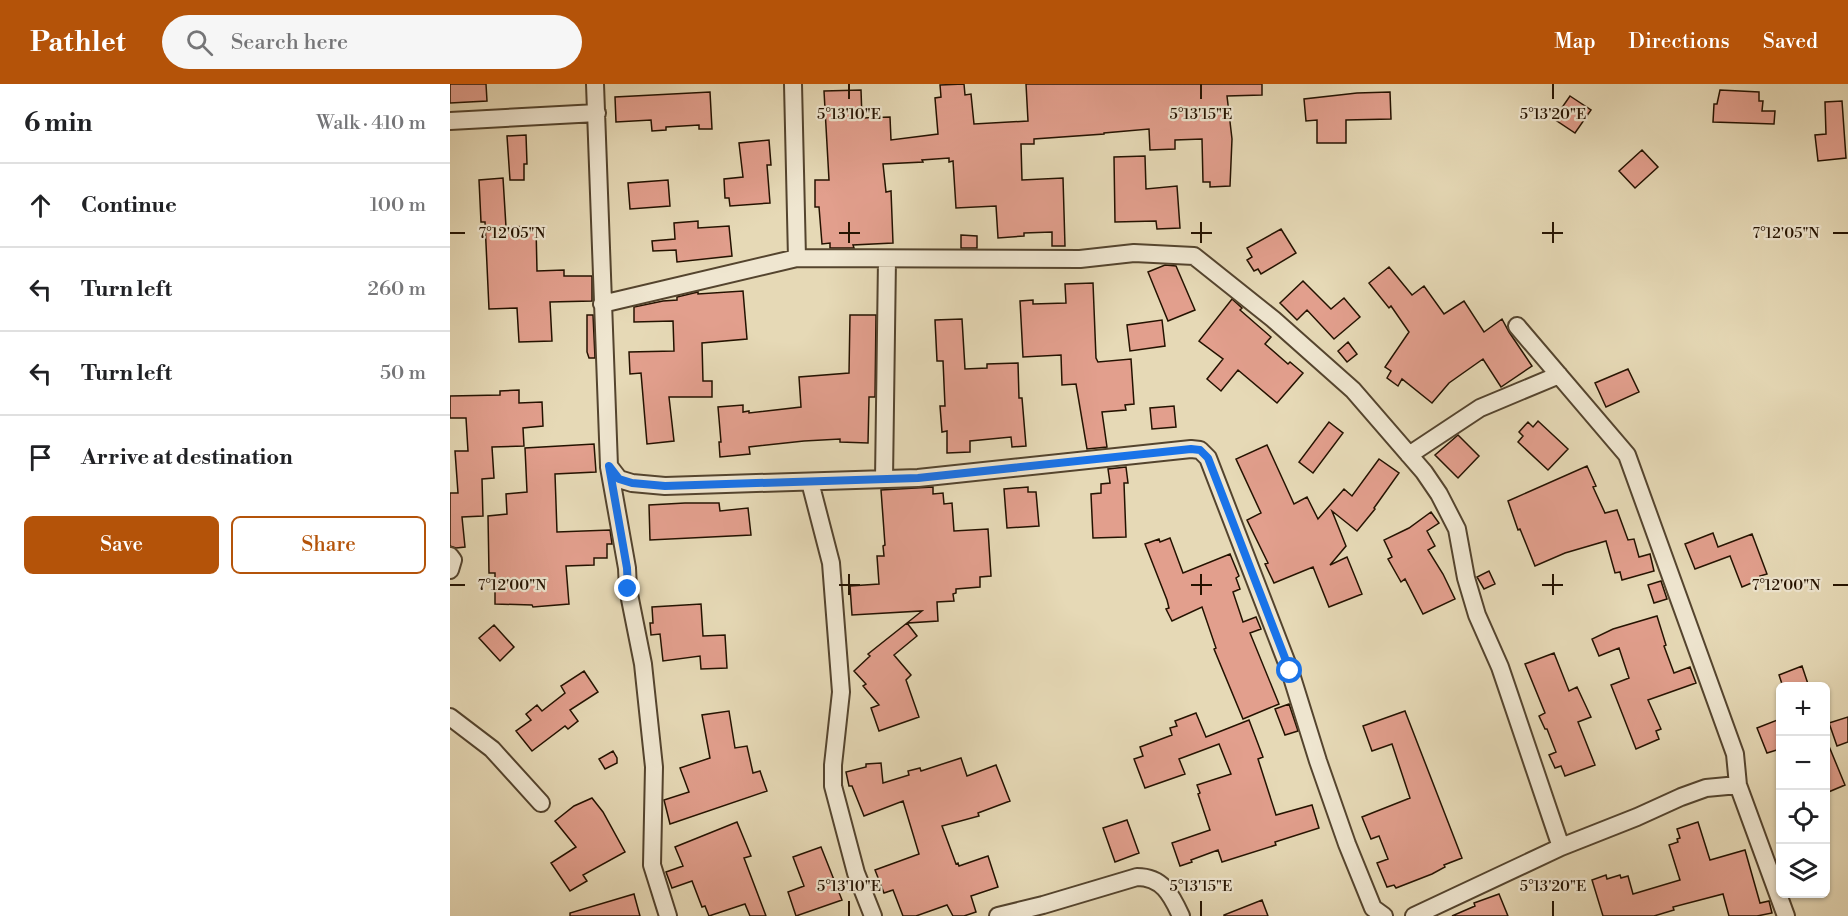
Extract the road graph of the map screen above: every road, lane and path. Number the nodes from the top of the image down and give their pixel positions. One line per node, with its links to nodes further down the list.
1 (595, 84): 3 (street)
2 (793, 84): 5 (street)
3 (597, 113): 4 (street); 7 (street)
4 (450, 121)
5 (797, 258): 6 (street); 7 (street)
6 (887, 260): 10 (street); 12 (street)
7 (602, 304): 11 (street)
8 (1517, 326): 9 (street)
9 (1560, 375): 10 (street); 17 (street)
10 (1408, 456): 19 (street)
11 (609, 466): 13 (street); 21 (street)
12 (884, 479): 13 (street); 20 (street)
13 (810, 482): 22 (street)
14 (450, 556): 15 (street)
15 (450, 570)
16 (450, 717): 18 (street)
17 (1738, 785): 19 (street); 26 (street)
18 (541, 803)
19 (1561, 847): 25 (street)
20 (1373, 914)
21 (668, 916)
22 (873, 916)
23 (998, 916): 24 (street)
24 (1181, 916)
25 (1414, 916)
26 (1786, 916)

